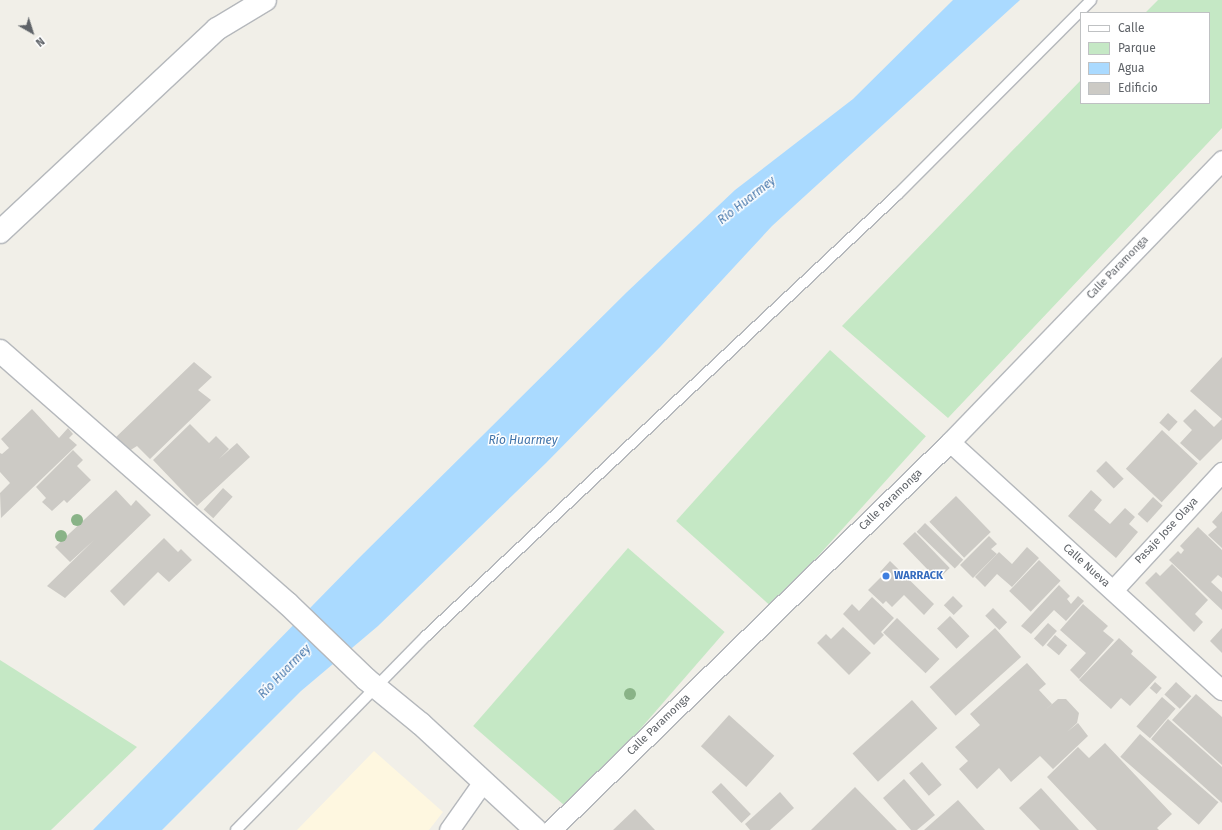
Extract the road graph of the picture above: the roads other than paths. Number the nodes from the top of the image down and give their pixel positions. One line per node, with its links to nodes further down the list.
1 (265, 0): 4 (street)
2 (1091, 0): 9 (lane)
3 (1222, 160): 6 (street, Calle Paramonga)
4 (0, 232)
5 (0, 351): 9 (street)
6 (950, 442): 8 (street, Calle Nueva); 15 (street, Calle Paramonga)
7 (1222, 472): 8 (street, Pasaje Jose Olaya)
8 (1113, 590): 10 (street, Calle Nueva)
9 (372, 683): 11 (street); 12 (lane)
10 (1222, 690)
11 (482, 783): 13 (street); 14 (street)
12 (236, 830)
13 (449, 830)
14 (536, 830)
15 (551, 830)

